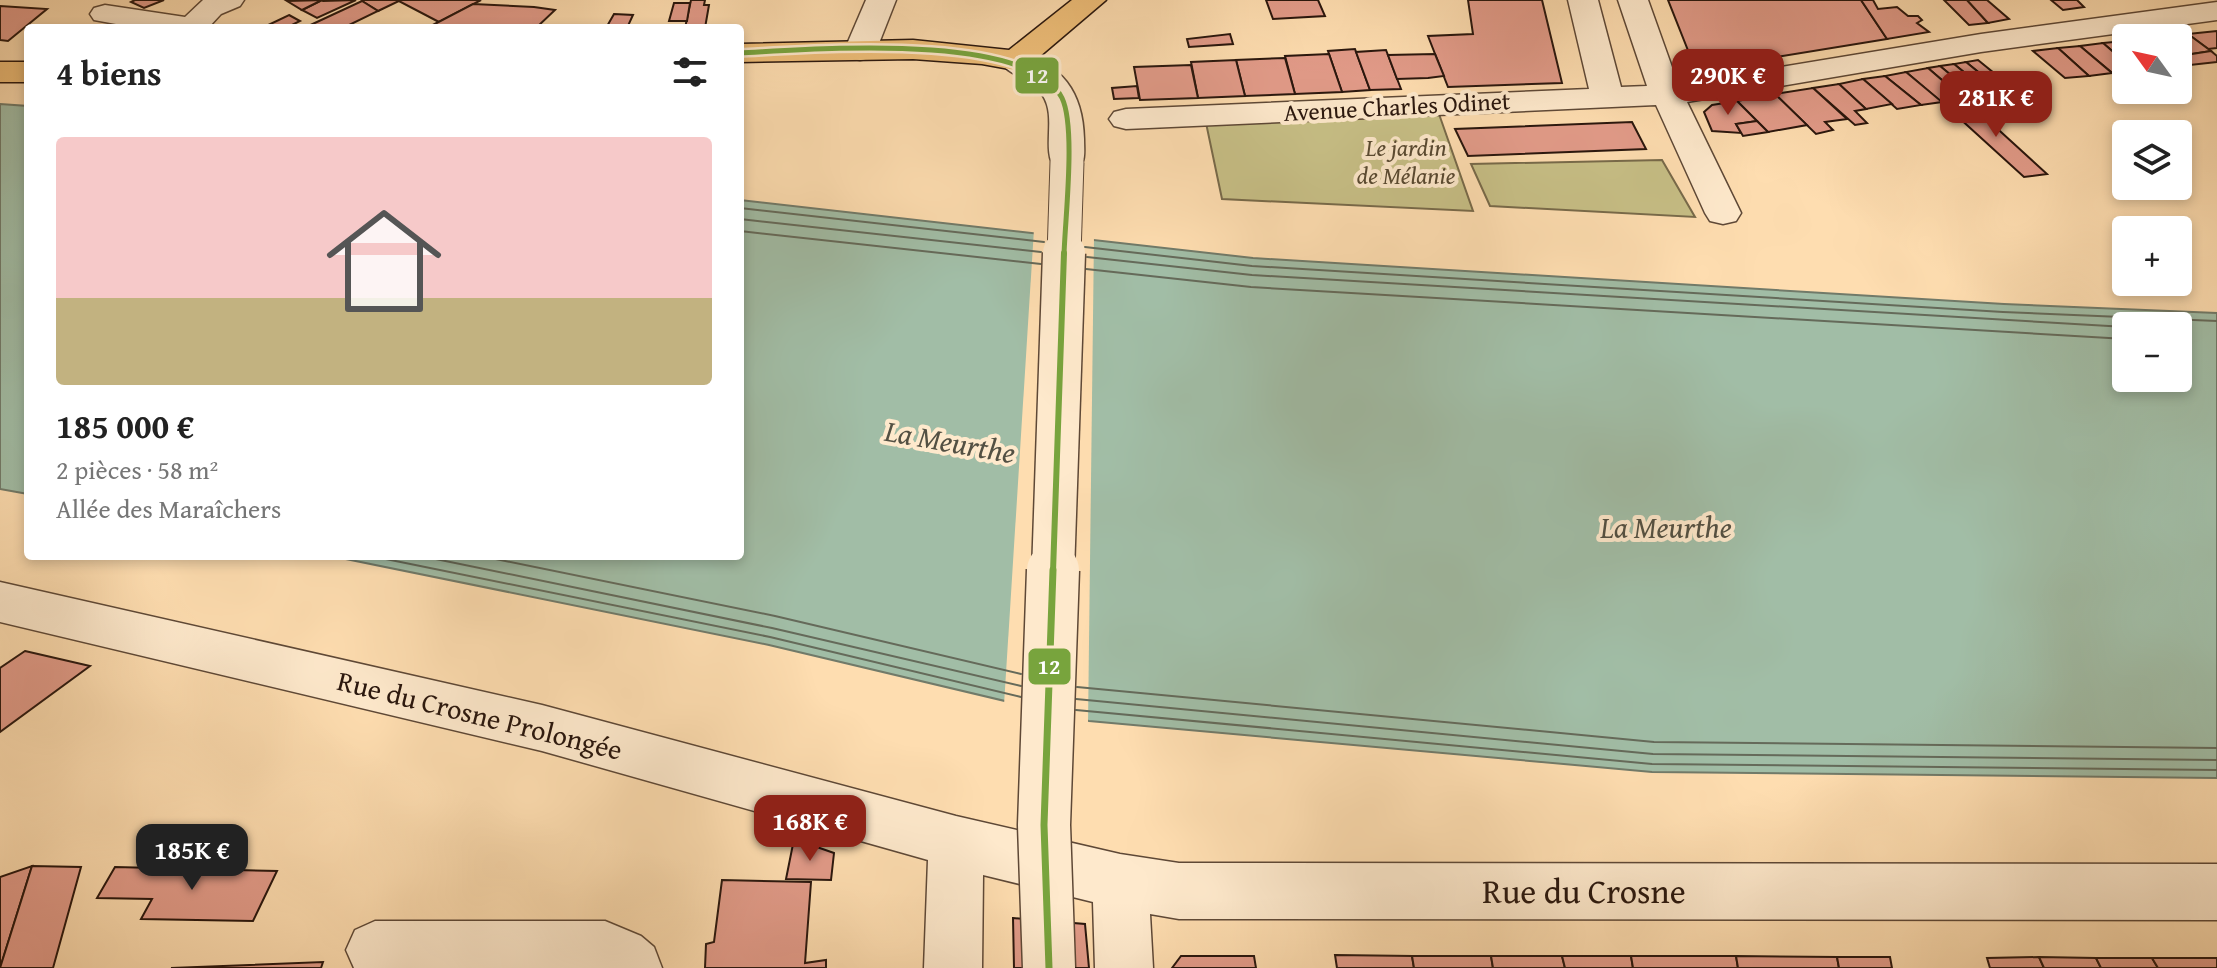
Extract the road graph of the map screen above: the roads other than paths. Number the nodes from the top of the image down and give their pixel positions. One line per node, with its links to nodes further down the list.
1 (229, 0): 10 (street)
2 (881, 0): 11 (street)
3 (1091, 0): 13 (main road)
4 (1583, 0): 17 (street)
5 (1633, 0): 16 (street)
6 (2171, 7): 7 (street, Avenue Charles Odinet); 16 (street, Avenue Charles Odinet)
7 (2217, 11)
8 (105, 14): 9 (street)
9 (172, 24)
10 (195, 24)
11 (860, 51): 12 (main road); 13 (main road)
12 (744, 53)
13 (1015, 61): 27 (street, bridge)
14 (0, 72): 15 (main road)
15 (24, 72)
16 (1668, 95): 17 (street, Avenue Charles Odinet); 19 (street)
17 (1608, 98): 18 (street, Avenue Charles Odinet)
18 (1126, 119)
19 (1723, 213)
20 (3, 606): 21 (street, Rue du Crosne Prolongée)
21 (956, 842): 22 (street, Rue du Crosne); 26 (street)
22 (1120, 881): 23 (street, Rue du Crosne); 28 (street)
23 (2217, 892)
24 (375, 950): 25 (street)
25 (633, 968)
26 (953, 968)
27 (1049, 968)
28 (1124, 968)

